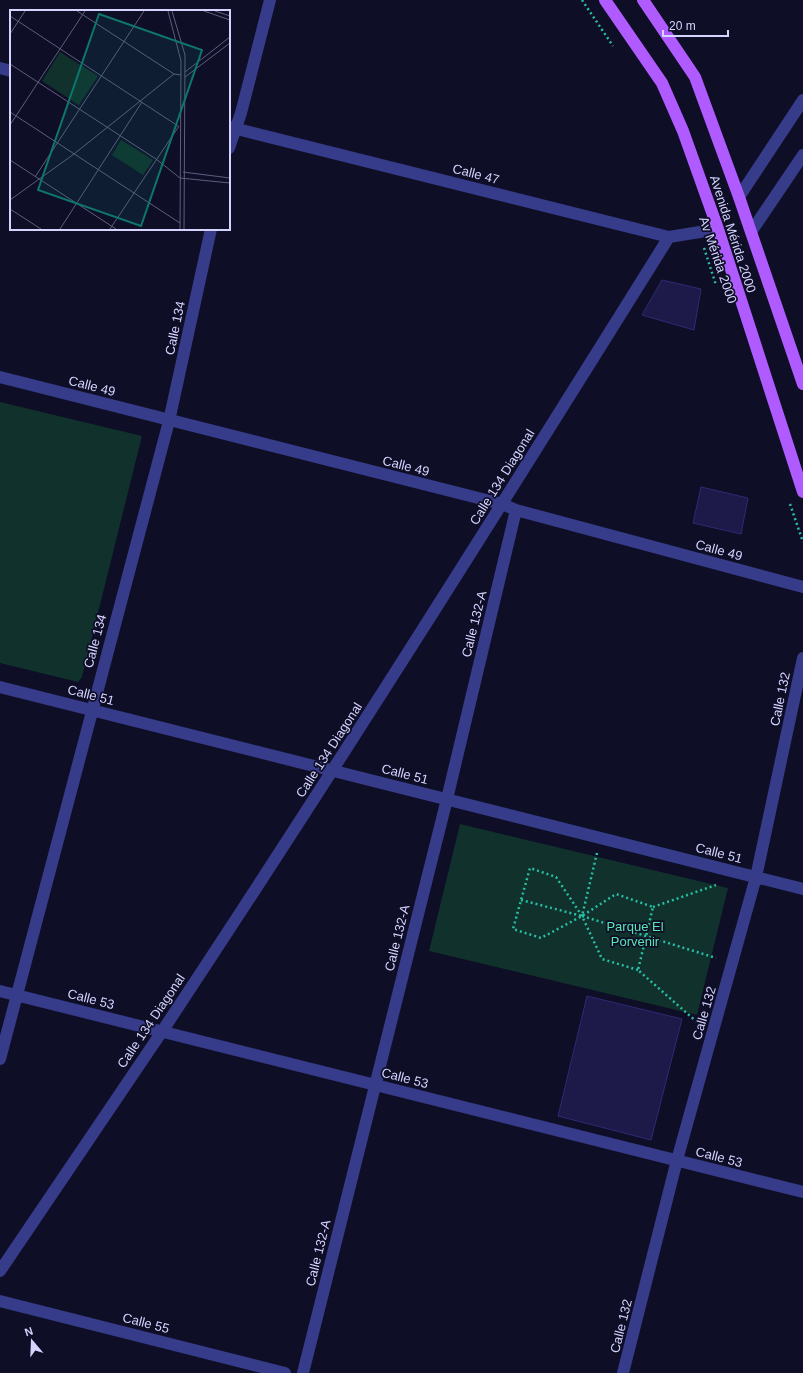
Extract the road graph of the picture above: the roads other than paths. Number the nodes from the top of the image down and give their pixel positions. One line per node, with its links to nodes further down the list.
1 (270, 0): 7 (street)
2 (605, 0): 11 (main road, Avenida Mérida 2000)
3 (643, 0): 10 (main road, Avenida Mérida 2000)
4 (0, 68): 5 (street)
5 (10, 71)
6 (803, 100): 10 (street)
7 (232, 127): 8 (street); 14 (street, Calle 47)
8 (230, 141)
9 (803, 155): 13 (street)
10 (740, 197): 13 (main road, Avenida Mérida 2000)
11 (718, 229): 14 (street, Calle 47); 18 (main road, Avenida Mérida 2000)
12 (211, 230): 17 (street, Calle 134)
13 (751, 232): 16 (main road, Avenida Mérida 2000)
14 (668, 237): 19 (street, Calle 134 Diagonal)
15 (0, 377): 17 (street, Calle 49)
16 (803, 384)
17 (169, 421): 19 (street, Calle 49); 24 (street, Calle 134)
18 (803, 492)
19 (502, 504): 20 (street, Calle 49); 25 (street, Calle 134 Diagonal)
20 (516, 510): 21 (street, Calle 49); 26 (street, Calle 132-A)
21 (803, 586)
22 (803, 658): 27 (street, Calle 132)
23 (0, 687): 24 (street, Calle 51)
24 (91, 710): 25 (street, Calle 51); 30 (street, Calle 134)
25 (333, 770): 26 (street, Calle 51); 31 (street, Calle 134 Diagonal)
26 (446, 799): 27 (street, Calle 51); 33 (street, Calle 132-A)
27 (756, 877): 28 (street, Calle 51); 34 (street, Calle 132)
28 (803, 890)
29 (0, 991): 30 (street, Calle 53)
30 (16, 995): 31 (street, Calle 53); 32 (street, Calle 134)
31 (162, 1031): 33 (street, Calle 53); 36 (street, Calle 134 Diagonal)
32 (0, 1059)
33 (375, 1084): 34 (street, Calle 53); 39 (street, Calle 132-A)
34 (678, 1160): 35 (street, Calle 53); 40 (street, Calle 132)
35 (803, 1192)
36 (0, 1271)
37 (0, 1301): 38 (street, Calle 55)
38 (285, 1373)
39 (303, 1373)
40 (623, 1373)

